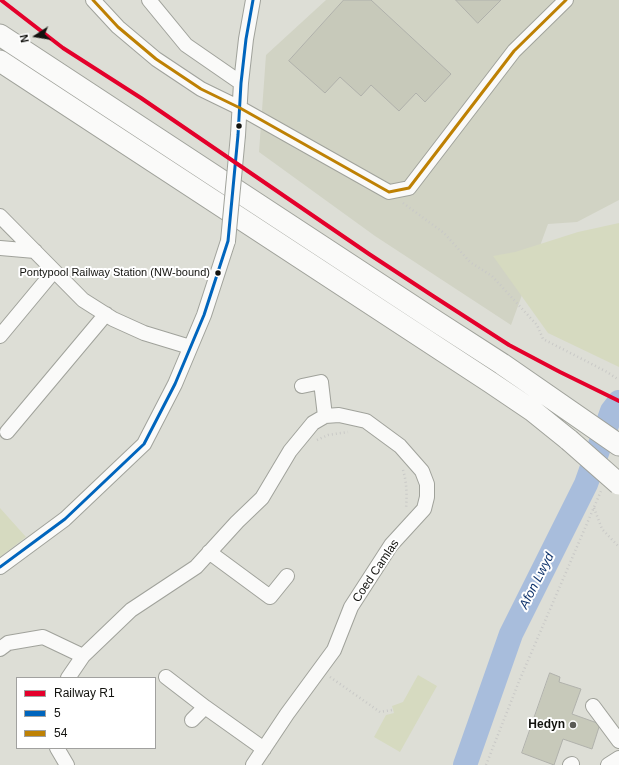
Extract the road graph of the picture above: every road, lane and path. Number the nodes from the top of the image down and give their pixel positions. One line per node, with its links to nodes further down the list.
1 (93, 0): 8 (street)
2 (149, 0): 7 (street)
3 (253, 0): 7 (street)
4 (561, 2): 9 (street)
5 (0, 36): 23 (highway)
6 (0, 61): 25 (highway, bridge)
7 (241, 83): 8 (street)
8 (240, 108): 9 (street); 16 (street, bridge)
9 (389, 192): 17 (path)
10 (0, 216): 12 (street)
11 (0, 248): 12 (street)
12 (35, 251): 13 (street)
13 (54, 271): 14 (street); 15 (street)
14 (106, 314): 16 (street); 21 (street)
15 (0, 336)
16 (190, 348): 29 (street)
17 (619, 380)
18 (302, 386): 19 (street)
19 (325, 416): 20 (street, Coed Camlas); 28 (street)
20 (376, 428): 22 (path); 26 (street, Coed Camlas)
21 (7, 432)
22 (316, 440)
23 (619, 445)
24 (402, 469): 26 (path)
25 (619, 484)
26 (404, 531): 33 (street, Coed Camlas)
27 (619, 547): 46 (path)
28 (209, 552): 30 (street); 32 (street)
29 (0, 566)
30 (287, 576)
31 (0, 649): 32 (street)
32 (83, 656): 34 (street)
33 (320, 670): 38 (path); 42 (street, Coed Camlas)
34 (69, 677)
35 (166, 677): 36 (street)
36 (205, 706): 39 (street); 42 (street)
37 (593, 706): 40 (street)
38 (392, 710)
39 (192, 720)
40 (619, 741)
41 (57, 749): 44 (street)
42 (264, 749): 45 (street, Coed Camlas)
43 (619, 758): 47 (street)
44 (67, 765)
45 (253, 765)
46 (486, 765)
47 (608, 765)

